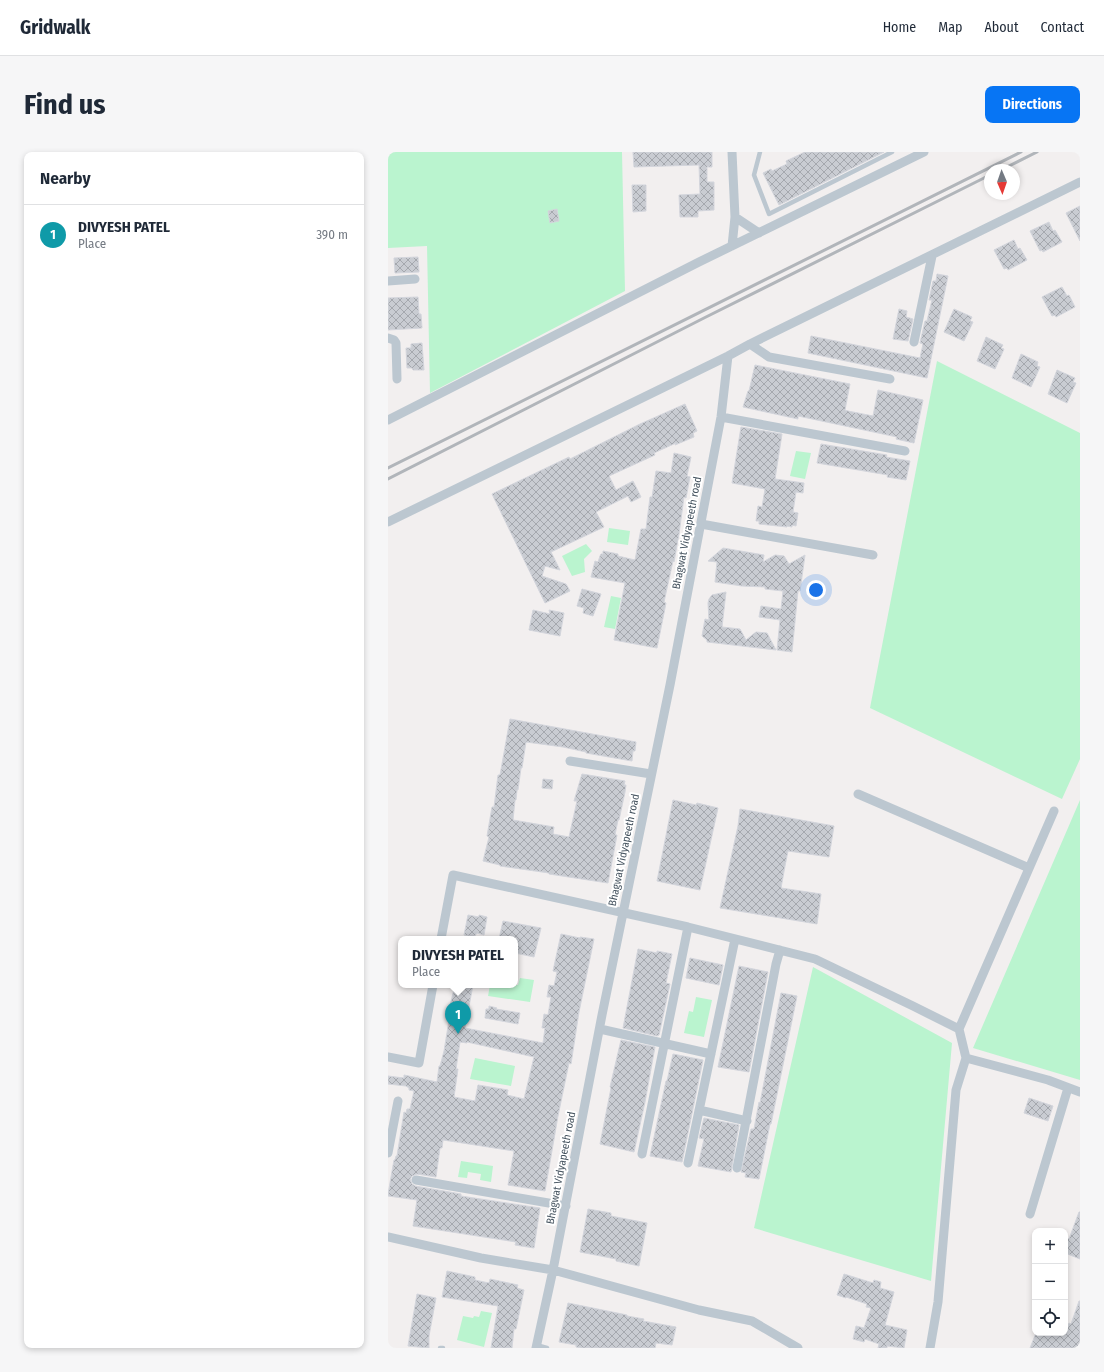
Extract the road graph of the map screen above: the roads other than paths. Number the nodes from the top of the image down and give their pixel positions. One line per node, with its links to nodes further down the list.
1 (732, 152): 6 (street)
2 (760, 152): 3 (lane)
3 (892, 152)
4 (924, 152): 7 (street)
5 (1080, 182): 9 (street)
6 (735, 217): 7 (street); 8 (street)
7 (759, 233): 8 (street)
8 (732, 246): 19 (street)
9 (932, 256): 13 (street); 14 (street)
10 (415, 279): 11 (street)
11 (388, 281)
12 (388, 338): 16 (street)
13 (914, 342)
14 (750, 344): 15 (street); 17 (street)
15 (728, 356): 18 (street, Bhagwat Vidyapeeth road); 21 (street)
16 (397, 379)
17 (890, 379)
18 (721, 417): 20 (street); 22 (street, Bhagwat Vidyapeeth road)
19 (388, 420)
20 (905, 451)
21 (388, 522)
22 (701, 524): 23 (street); 25 (street, Bhagwat Vidyapeeth road)
23 (873, 555)
24 (570, 760): 25 (street)
25 (651, 774): 29 (street, Bhagwat Vidyapeeth road)
26 (858, 794): 28 (street)
27 (1054, 811): 28 (street)
28 (1030, 868): 36 (street)
29 (623, 913): 30 (street); 31 (street); 35 (street, Bhagwat Vidyapeeth road)
30 (688, 927): 32 (street); 37 (street)
31 (442, 936)
32 (735, 939): 33 (street); 38 (street)
33 (780, 950): 36 (street); 45 (street)
34 (432, 988): 39 (street)
35 (600, 1029): 37 (street); 51 (street, Bhagwat Vidyapeeth road)
36 (959, 1029): 40 (street)
37 (664, 1044): 38 (street); 47 (street)
38 (711, 1054): 44 (street)
39 (388, 1058)
40 (966, 1058): 41 (street); 58 (street)
41 (1068, 1088): 42 (street); 52 (street)
42 (1080, 1092)
43 (398, 1101): 46 (street)
44 (699, 1110): 45 (street); 48 (street)
45 (746, 1121): 49 (street)
46 (388, 1153)
47 (642, 1154)
48 (688, 1163)
49 (737, 1168)
50 (416, 1180): 51 (street)
51 (566, 1206): 54 (street, Bhagwat Vidyapeeth road)
52 (1030, 1214)
53 (388, 1237): 54 (street)
54 (553, 1270): 55 (street, Bhagwat Vidyapeeth road); 57 (street)
55 (536, 1347): 56 (lane)
56 (547, 1348)
57 (798, 1348)
58 (930, 1348)

